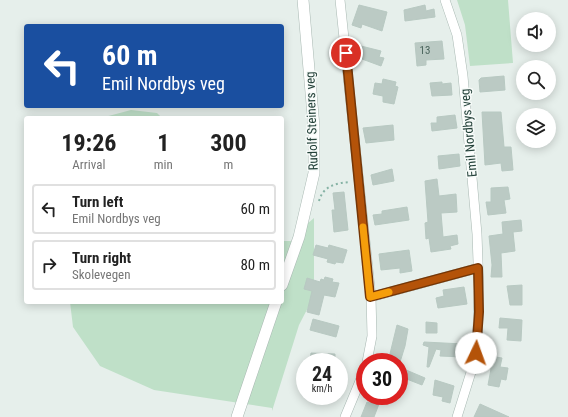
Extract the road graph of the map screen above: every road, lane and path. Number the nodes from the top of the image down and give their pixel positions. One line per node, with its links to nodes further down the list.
1 (303, 0): 5 (street, Rudolf Steiners veg)
2 (340, 0): 6 (street)
3 (445, 0): 4 (street, Emil Nordbys veg)
4 (478, 268): 6 (street); 12 (street, Emil Nordbys veg)
5 (284, 279)
6 (370, 297): 8 (street)
7 (275, 304): 10 (street)
8 (369, 353)
9 (356, 391): 11 (street)
10 (237, 417)
11 (345, 417)
12 (457, 417)

